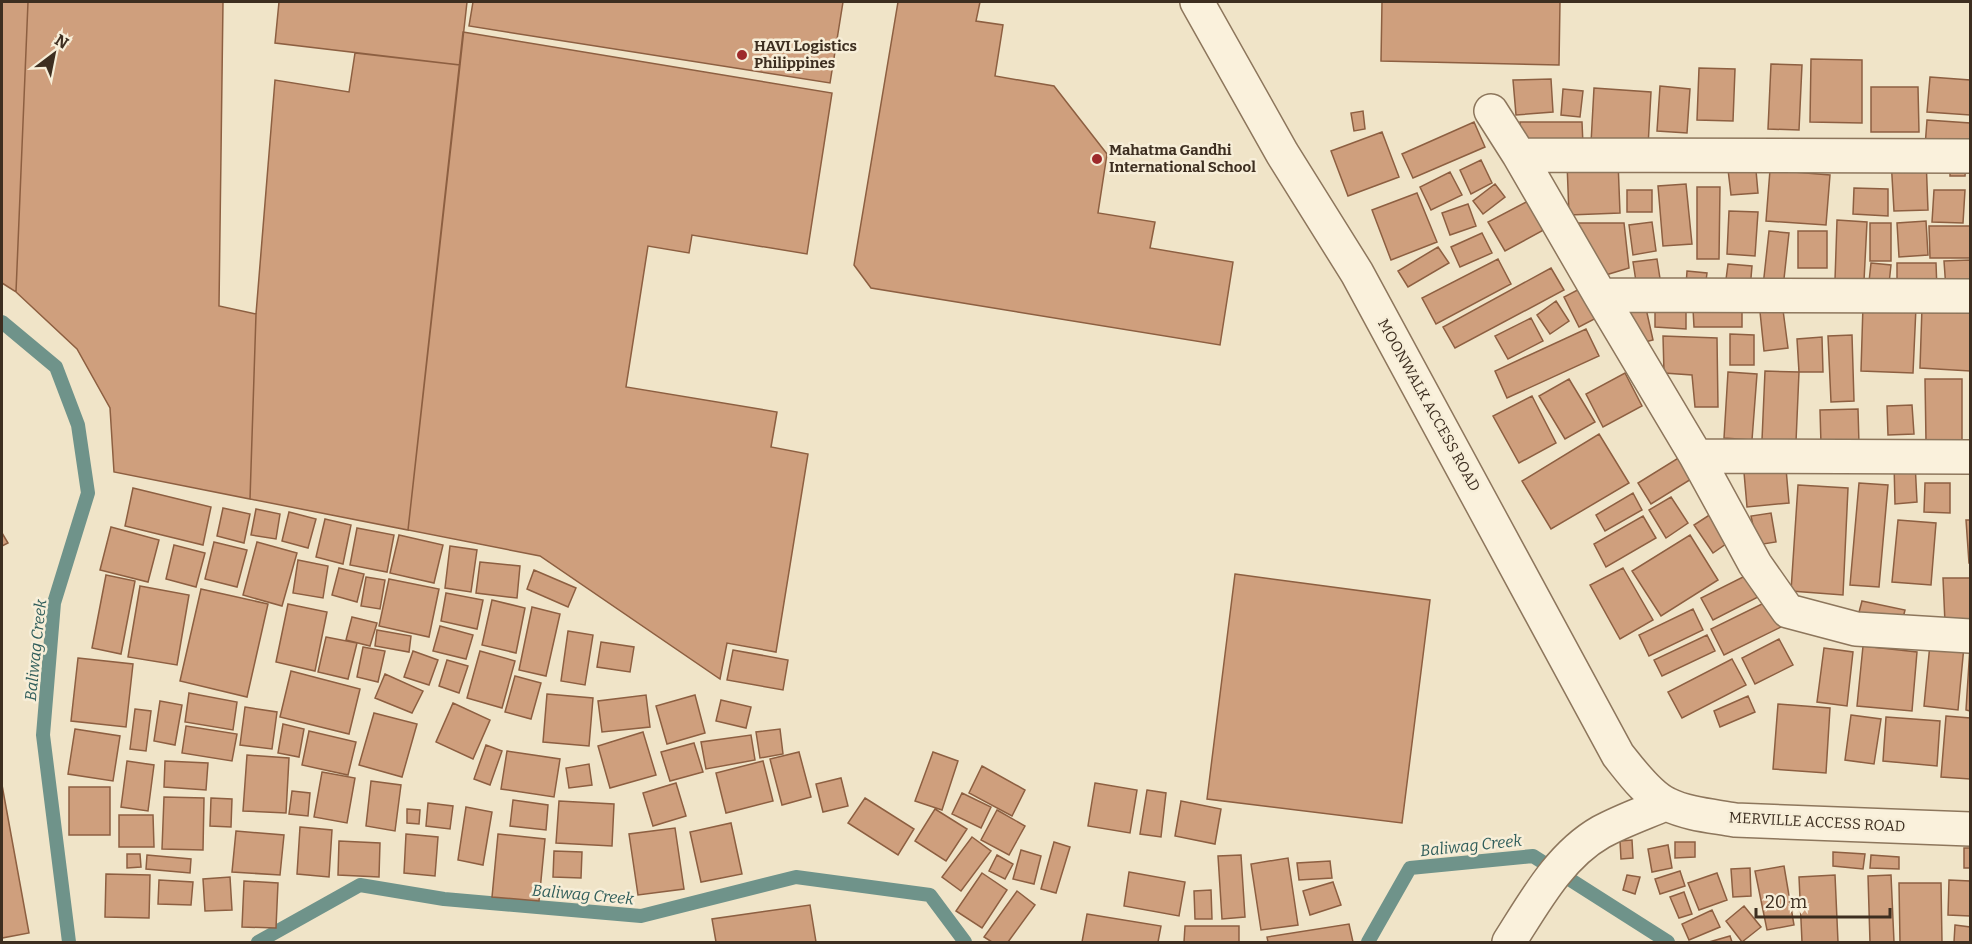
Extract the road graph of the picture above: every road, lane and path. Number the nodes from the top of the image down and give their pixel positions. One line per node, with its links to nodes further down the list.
1 (1197, 2): 10 (street, MOONWALK ACCESS ROAD)
2 (1491, 111): 3 (street)
3 (1519, 155): 4 (street); 5 (street)
4 (1971, 156)
5 (1600, 295): 6 (street); 7 (street)
6 (1971, 296)
7 (1696, 456): 8 (street); 9 (street)
8 (1971, 457)
9 (1971, 636)
10 (1665, 804): 11 (street, MERVILLE ACCESS ROAD); 12 (street)
11 (1971, 830)
12 (1531, 909): 13 (street); 14 (street)
13 (1509, 942)
14 (1523, 942)

